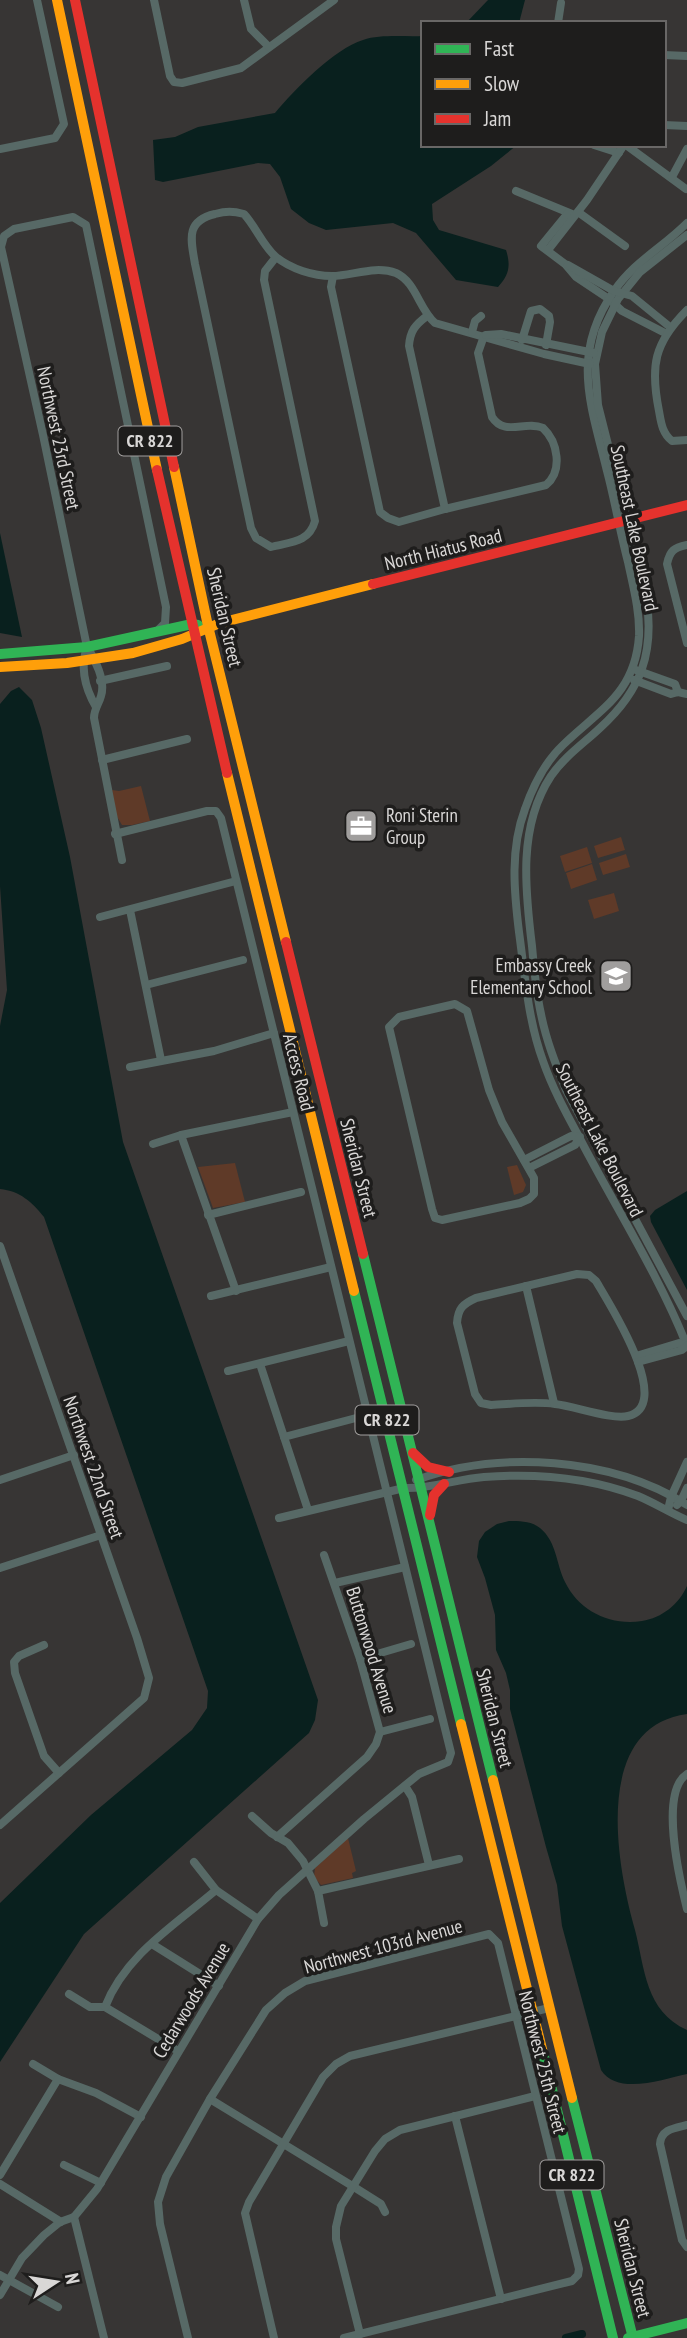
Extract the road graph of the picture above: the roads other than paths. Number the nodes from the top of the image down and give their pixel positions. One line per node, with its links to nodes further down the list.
1 (37, 0): 17 (street)
2 (57, 0): 48 (main road, Sheridan Street / CR 822)
3 (75, 0): 47 (main road, Sheridan Street / CR 822)
4 (154, 0): 9 (street)
5 (244, 0): 9 (street)
6 (334, 0): 9 (street)
7 (561, 3): 8 (street)
8 (558, 21)
9 (269, 47)
10 (666, 55): 11 (street)
11 (687, 56)
12 (666, 125): 13 (street)
13 (687, 126)
14 (600, 147): 19 (street)
15 (624, 147): 19 (street)
16 (628, 147): 20 (street)
17 (0, 149)
18 (687, 149): 20 (street)
19 (619, 153): 23 (street)
20 (672, 177): 21 (street)
21 (686, 188)
22 (516, 191): 23 (street)
23 (573, 214): 26 (street); 29 (street)
24 (687, 223): 29 (street, Southeast Lake Boulevard)
25 (687, 235): 29 (street, Southeast Lake Boulevard)
26 (625, 246)
27 (276, 257): 27 (street); 28 (street)
28 (333, 276): 31 (street); 44 (street)
29 (615, 297): 33 (street); 33 (street); 39 (street, Southeast Lake Boulevard)
30 (687, 310): 33 (street)
31 (427, 316): 34 (street); 44 (street)
32 (481, 316): 34 (street)
33 (668, 330): 42 (street)
34 (472, 332): 35 (street)
35 (484, 336): 36 (street); 38 (street); 44 (street)
36 (523, 338): 37 (street); 37 (street); 38 (street)
37 (547, 343): 39 (street); 40 (street)
38 (521, 348): 40 (street)
39 (593, 353): 41 (street, Southeast Lake Boulevard)
40 (544, 354): 41 (street)
41 (591, 364): 45 (street, Southeast Lake Boulevard)
42 (687, 440)
43 (687, 505): 45 (main road, North Hiatus Road)
44 (445, 509)
45 (623, 521): 47 (main road, North Hiatus Road); 57 (street, Southeast Lake Boulevard); 58 (street, Southeast Lake Boulevard)
46 (687, 545): 50 (street)
47 (208, 626): 48 (main road, North Hiatus Road); 67 (main road, Sheridan Street / CR 822)
48 (193, 629): 49 (main road, North Hiatus Road); 53 (main road, North Hiatus Road); 68 (main road, Sheridan Street / CR 822)
49 (157, 631): 51 (main road, North Hiatus Road); 51 (street, Northwest 23rd Street)
50 (687, 643)
51 (87, 647): 52 (main road, North Hiatus Road); 53 (street); 54 (street)
52 (0, 654)
53 (95, 659): 54 (main road, North Hiatus Road); 60 (street)
54 (82, 661): 56 (main road, North Hiatus Road); 62 (street)
55 (167, 666): 60 (street)
56 (0, 667)
57 (632, 668): 58 (street); 59 (street, Southeast Lake Boulevard)
58 (641, 671): 59 (street, Southeast Lake Boulevard); 61 (street)
59 (632, 680): 61 (street); 78 (street, Southeast Lake Boulevard); 80 (street, Southeast Lake Boulevard)
60 (100, 681): 62 (street)
61 (683, 693)
62 (96, 707): 64 (street)
63 (187, 739): 64 (street)
64 (102, 760): 65 (street)
65 (115, 834): 66 (street); 69 (street, Access Road)
66 (122, 860)
67 (269, 875): 68 (main road); 84 (main road, Sheridan Street / CR 822)
68 (253, 880): 85 (main road, Sheridan Street / CR 822)
69 (236, 881): 70 (street); 74 (street, Access Road)
70 (130, 910): 71 (street); 73 (street)
71 (100, 917)
72 (243, 960): 73 (street)
73 (146, 985): 75 (street)
74 (274, 1033): 75 (street); 77 (street, Access Road)
75 (161, 1060): 76 (street)
76 (130, 1068)
77 (293, 1112): 79 (street); 89 (street, Access Road)
78 (589, 1133): 80 (street); 93 (street, Southeast Lake Boulevard)
79 (181, 1135): 81 (street); 87 (street)
80 (579, 1138): 82 (street); 83 (street); 95 (street, Southeast Lake Boulevard)
81 (153, 1144)
82 (524, 1160): 83 (street); 83 (street)
83 (529, 1168)
84 (344, 1181): 85 (main road); 102 (main road, Sheridan Street / CR 822)
85 (328, 1185): 109 (main road, Sheridan Street / CR 822)
86 (301, 1192): 87 (street)
87 (208, 1215): 91 (street)
88 (1, 1247): 103 (street, Northwest 22nd Street)
89 (331, 1267): 91 (street); 94 (street, Access Road)
90 (526, 1286): 96 (street); 99 (street); 99 (street)
91 (236, 1291): 92 (street)
92 (211, 1296)
93 (687, 1316)
94 (349, 1341): 97 (street); 111 (street, Access Road)
95 (687, 1346)
96 (637, 1359): 96 (street); 99 (street)
97 (260, 1364): 98 (street); 101 (street)
98 (228, 1371)
99 (554, 1404)
100 (356, 1418): 101 (street)
101 (285, 1437): 114 (street)
102 (412, 1452): 105 (main road); 107 (main road, Sheridan Street / CR 822)
103 (74, 1455): 106 (street); 120 (street, Northwest 22nd Street)
104 (687, 1462): 112 (street)
105 (449, 1472): 107 (street); 112 (street)
106 (0, 1480)
107 (419, 1484): 108 (street); 109 (street); 118 (main road, Sheridan Street / CR 822)
108 (444, 1484): 115 (street); 118 (main road)
109 (404, 1488): 111 (street); 125 (main road, Sheridan Street / CR 822)
110 (687, 1488): 113 (street)
111 (387, 1492): 114 (street); 122 (street)
112 (671, 1497): 113 (street); 115 (street)
113 (684, 1503): 115 (street)
114 (308, 1510): 116 (street)
115 (668, 1510): 117 (street)
116 (279, 1518)
117 (683, 1518): 119 (street)
118 (429, 1522): 152 (main road, Sheridan Street / CR 822)
119 (687, 1525)
120 (100, 1535): 123 (street); 132 (street, Northwest 22nd Street)
121 (324, 1555): 124 (street, Buttonwood Avenue)
122 (405, 1567): 124 (street); 126 (street)
123 (0, 1568)
124 (335, 1583): 129 (street, Buttonwood Avenue)
125 (440, 1637): 126 (street); 153 (main road, Sheridan Street / CR 822)
126 (424, 1642): 134 (street, Cedarwoods Avenue)
127 (411, 1644): 129 (street)
128 (44, 1645): 132 (street)
129 (360, 1659): 131 (street, Buttonwood Avenue)
130 (430, 1719): 131 (street)
131 (380, 1732): 137 (street, Buttonwood Avenue)
132 (59, 1773): 136 (street)
133 (687, 1774): 144 (street)
134 (405, 1786): 140 (street); 141 (street, Cedarwoods Avenue)
135 (252, 1816): 137 (street)
136 (0, 1825)
137 (277, 1837): 141 (street)
138 (459, 1859): 140 (street)
139 (194, 1863): 142 (street)
140 (429, 1866): 143 (street)
141 (307, 1869): 143 (street); 145 (street, Cedarwoods Avenue)
142 (216, 1890): 145 (street); 148 (street)
143 (318, 1891): 146 (street)
144 (687, 1909)
145 (258, 1919): 149 (street, Cedarwoods Avenue)
146 (324, 1923)
147 (495, 1938): 154 (street, Northwest 25th Street); 159 (street, Northwest 103rd Avenue)
148 (152, 1944): 149 (street); 151 (street)
149 (219, 1986): 155 (street, Cedarwoods Avenue)
150 (69, 1994): 151 (street)
151 (105, 2007): 155 (street)
152 (549, 2008): 153 (street); 184 (main road, Sheridan Street / CR 822)
153 (532, 2011): 154 (street); 183 (main road, Sheridan Street / CR 822)
154 (516, 2015): 158 (street, Northwest 25th Street); 163 (street)
155 (178, 2051): 161 (street, Cedarwoods Avenue)
156 (33, 2064): 157 (street)
157 (58, 2079): 161 (street); 165 (street)
158 (535, 2096): 160 (street); 175 (street, Northwest 25th Street)
159 (209, 2099): 163 (street); 180 (street, Northwest 103rd Avenue)
160 (455, 2116): 168 (street); 175 (street)
161 (141, 2117): 166 (street, Cedarwoods Avenue)
162 (687, 2125): 172 (street)
163 (283, 2145): 168 (street); 181 (street)
164 (64, 2165): 166 (street)
165 (0, 2175)
166 (101, 2183): 170 (street, Cedarwoods Avenue)
167 (0, 2184): 171 (street)
168 (354, 2187): 169 (street); 178 (street)
169 (385, 2212)
170 (74, 2217): 171 (street); 179 (street)
171 (61, 2222): 173 (street)
172 (687, 2247)
173 (4, 2277): 174 (street); 176 (street)
174 (0, 2295)
175 (501, 2299): 178 (street)
176 (58, 2307)
177 (687, 2323): 184 (main road)
178 (359, 2334): 182 (street)
179 (104, 2338)
180 (188, 2338)
181 (274, 2338)
182 (344, 2338)
183 (612, 2338)
184 (631, 2338)

